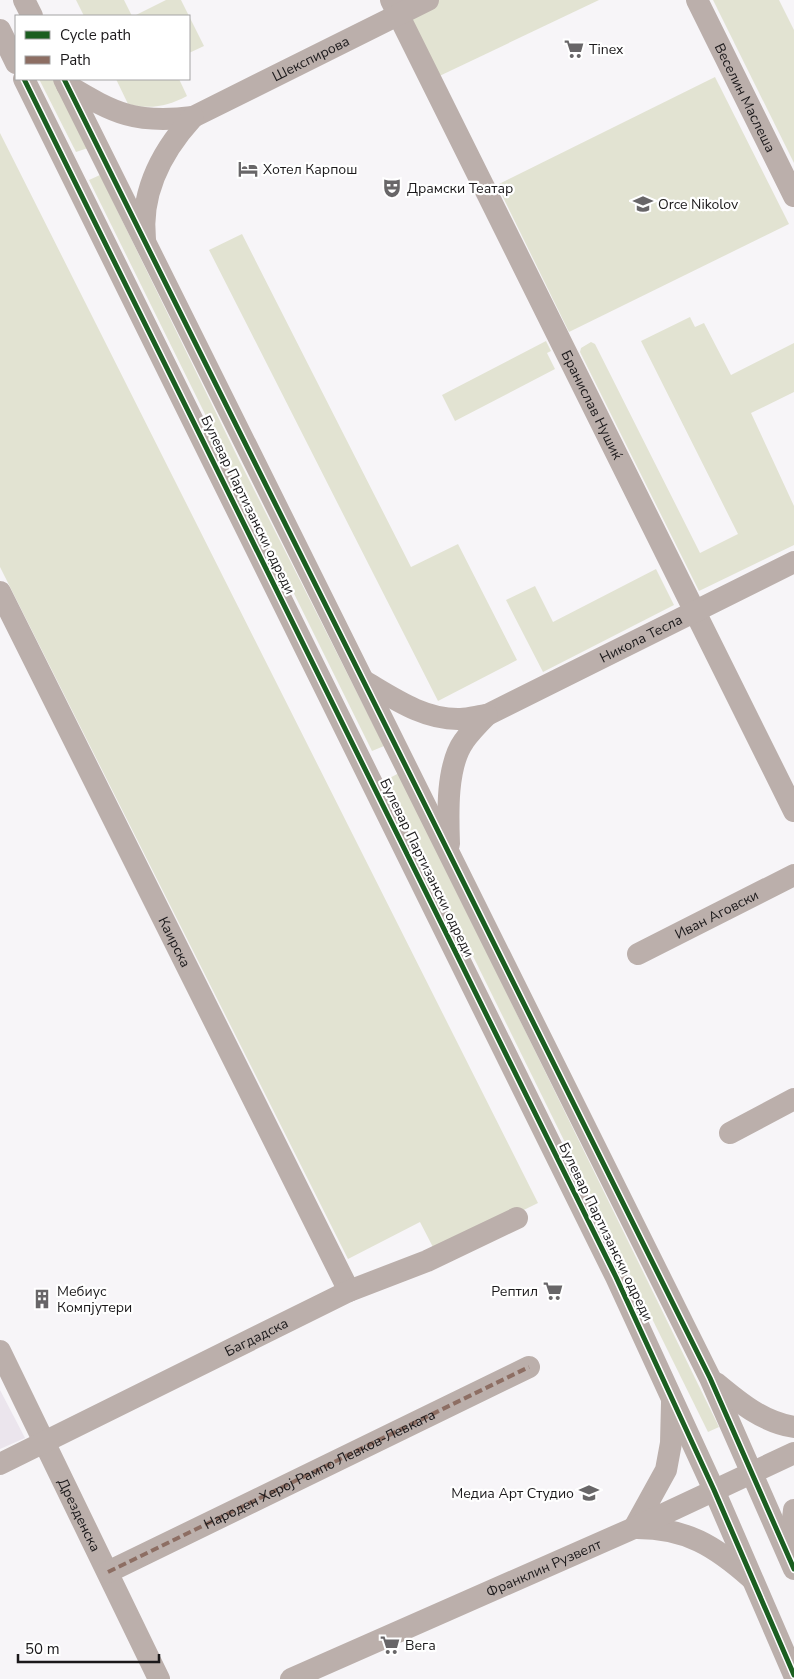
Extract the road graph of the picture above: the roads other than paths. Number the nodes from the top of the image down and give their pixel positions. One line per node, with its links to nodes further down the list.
1 (24, 0): 5 (street)
2 (428, 0): 4 (street, Шекспирова)
3 (696, 0): 11 (street, Веселин Маслеша)
4 (394, 7): 10 (street, Шекспирова); 15 (street, Бранислав Нушиќ)
5 (32, 15)
6 (0, 30): 7 (street)
7 (15, 61)
8 (24, 80): 29 (street, Булевар Партизански одреди)
9 (65, 82): 10 (street, Шекспирова); 12 (street, Булевар Партизански одреди)
10 (192, 117): 12 (street, Шекспирова)
11 (794, 196)
12 (146, 246): 16 (street, Булевар Партизански одреди)
13 (794, 562): 15 (street, Никола Тесла)
14 (2, 601): 25 (street, Каирска)
15 (696, 611): 17 (street, Никола Тесла); 18 (street, Бранислав Нушиќ)
16 (364, 681): 17 (street, Никола Тесла); 19 (street, Булевар Партизански одреди)
17 (486, 715): 19 (street, Никола Тесла)
18 (794, 810)
19 (449, 852): 28 (street, Булевар Партизански одреди)
20 (794, 875): 21 (street, Иван Аговски)
21 (638, 954)
22 (794, 1099): 23 (street)
23 (730, 1133)
24 (518, 1218): 25 (street, Багдадска)
25 (349, 1291): 31 (street, Багдадска)
26 (0, 1351): 31 (street, Дрезденска)
27 (530, 1367): 39 (street, Народен Херој Рампо Левков-Левката)
28 (710, 1378): 30 (street); 34 (street, Булевар Партизански одреди)
29 (672, 1397): 35 (street, Булевар Партизански одреди); 37 (street)
30 (794, 1428)
31 (46, 1442): 33 (street, Багдадска); 39 (street, Дрезденска)
32 (794, 1453): 34 (street, Франклин Рузвелт)
33 (0, 1464)
34 (753, 1472): 35 (street, Франклин Рузвелт); 38 (street, Булевар Партизански одреди)
35 (714, 1490): 37 (street, Франклин Рузвелт); 40 (street, Булевар Партизански одреди)
36 (794, 1510): 38 (street)
37 (634, 1528): 40 (street); 43 (street, Франклин Рузвелт)
38 (791, 1562)
39 (108, 1572): 42 (street, Дрезденска)
40 (754, 1581): 41 (street, Булевар Партизански одреди)
41 (794, 1675)
42 (159, 1679)
43 (292, 1679)

